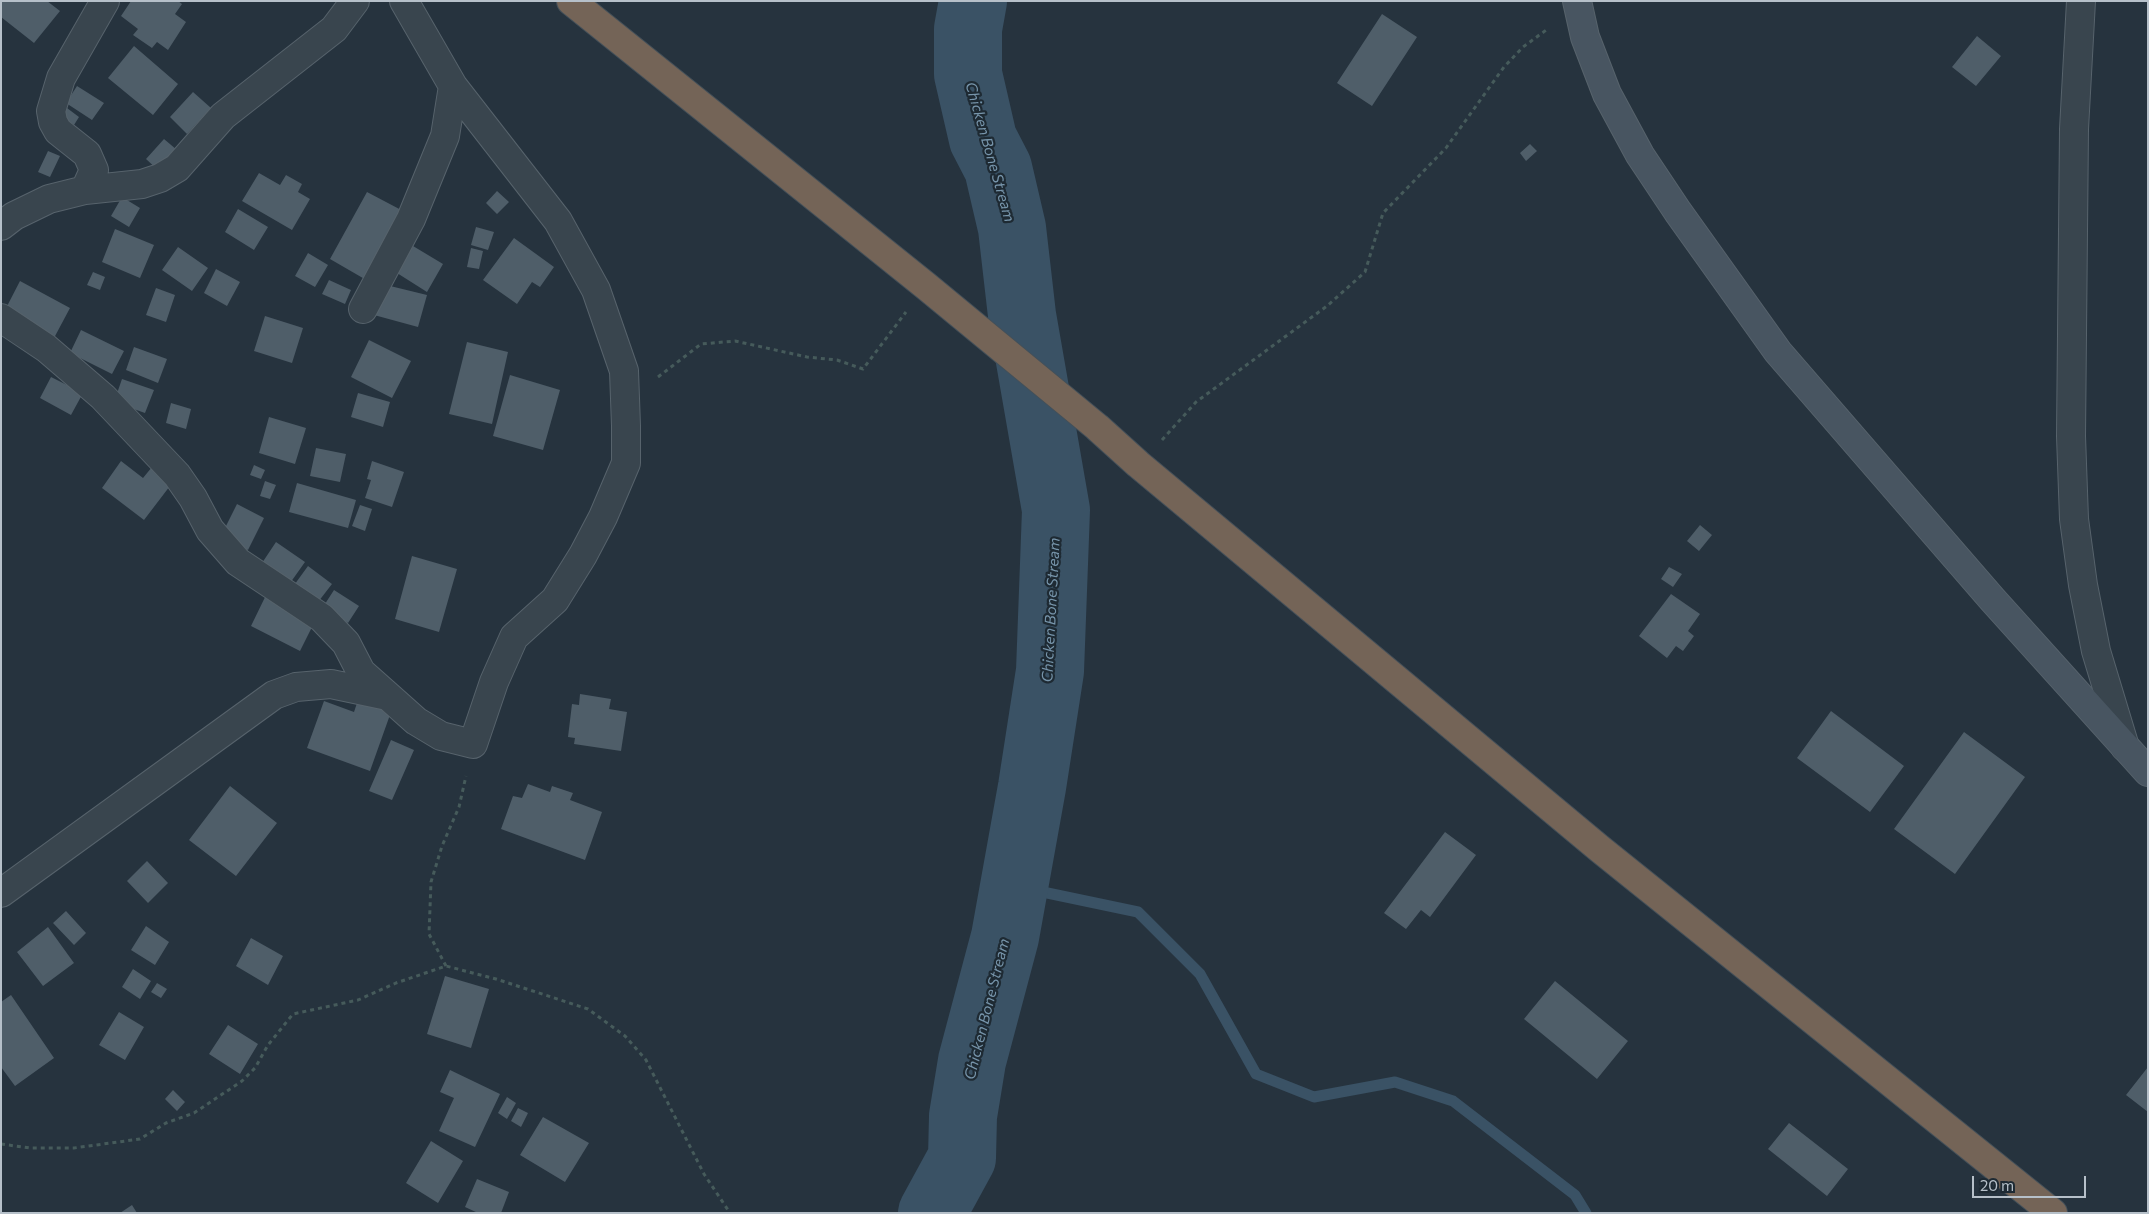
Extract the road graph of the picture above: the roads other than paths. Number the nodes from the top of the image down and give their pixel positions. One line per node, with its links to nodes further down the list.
1 (105, 1): 8 (street)
2 (355, 1): 8 (street)
3 (404, 1): 7 (street)
4 (571, 1): 16 (highway)
5 (1577, 1): 13 (street)
6 (2081, 1): 13 (street)
7 (453, 86): 10 (street); 12 (street)
8 (85, 190): 9 (street)
9 (1, 226)
10 (363, 309)
11 (1, 318): 12 (street)
12 (388, 696): 15 (street)
13 (2125, 747): 14 (street)
14 (2148, 772)
15 (1, 893)
16 (2053, 1213)

